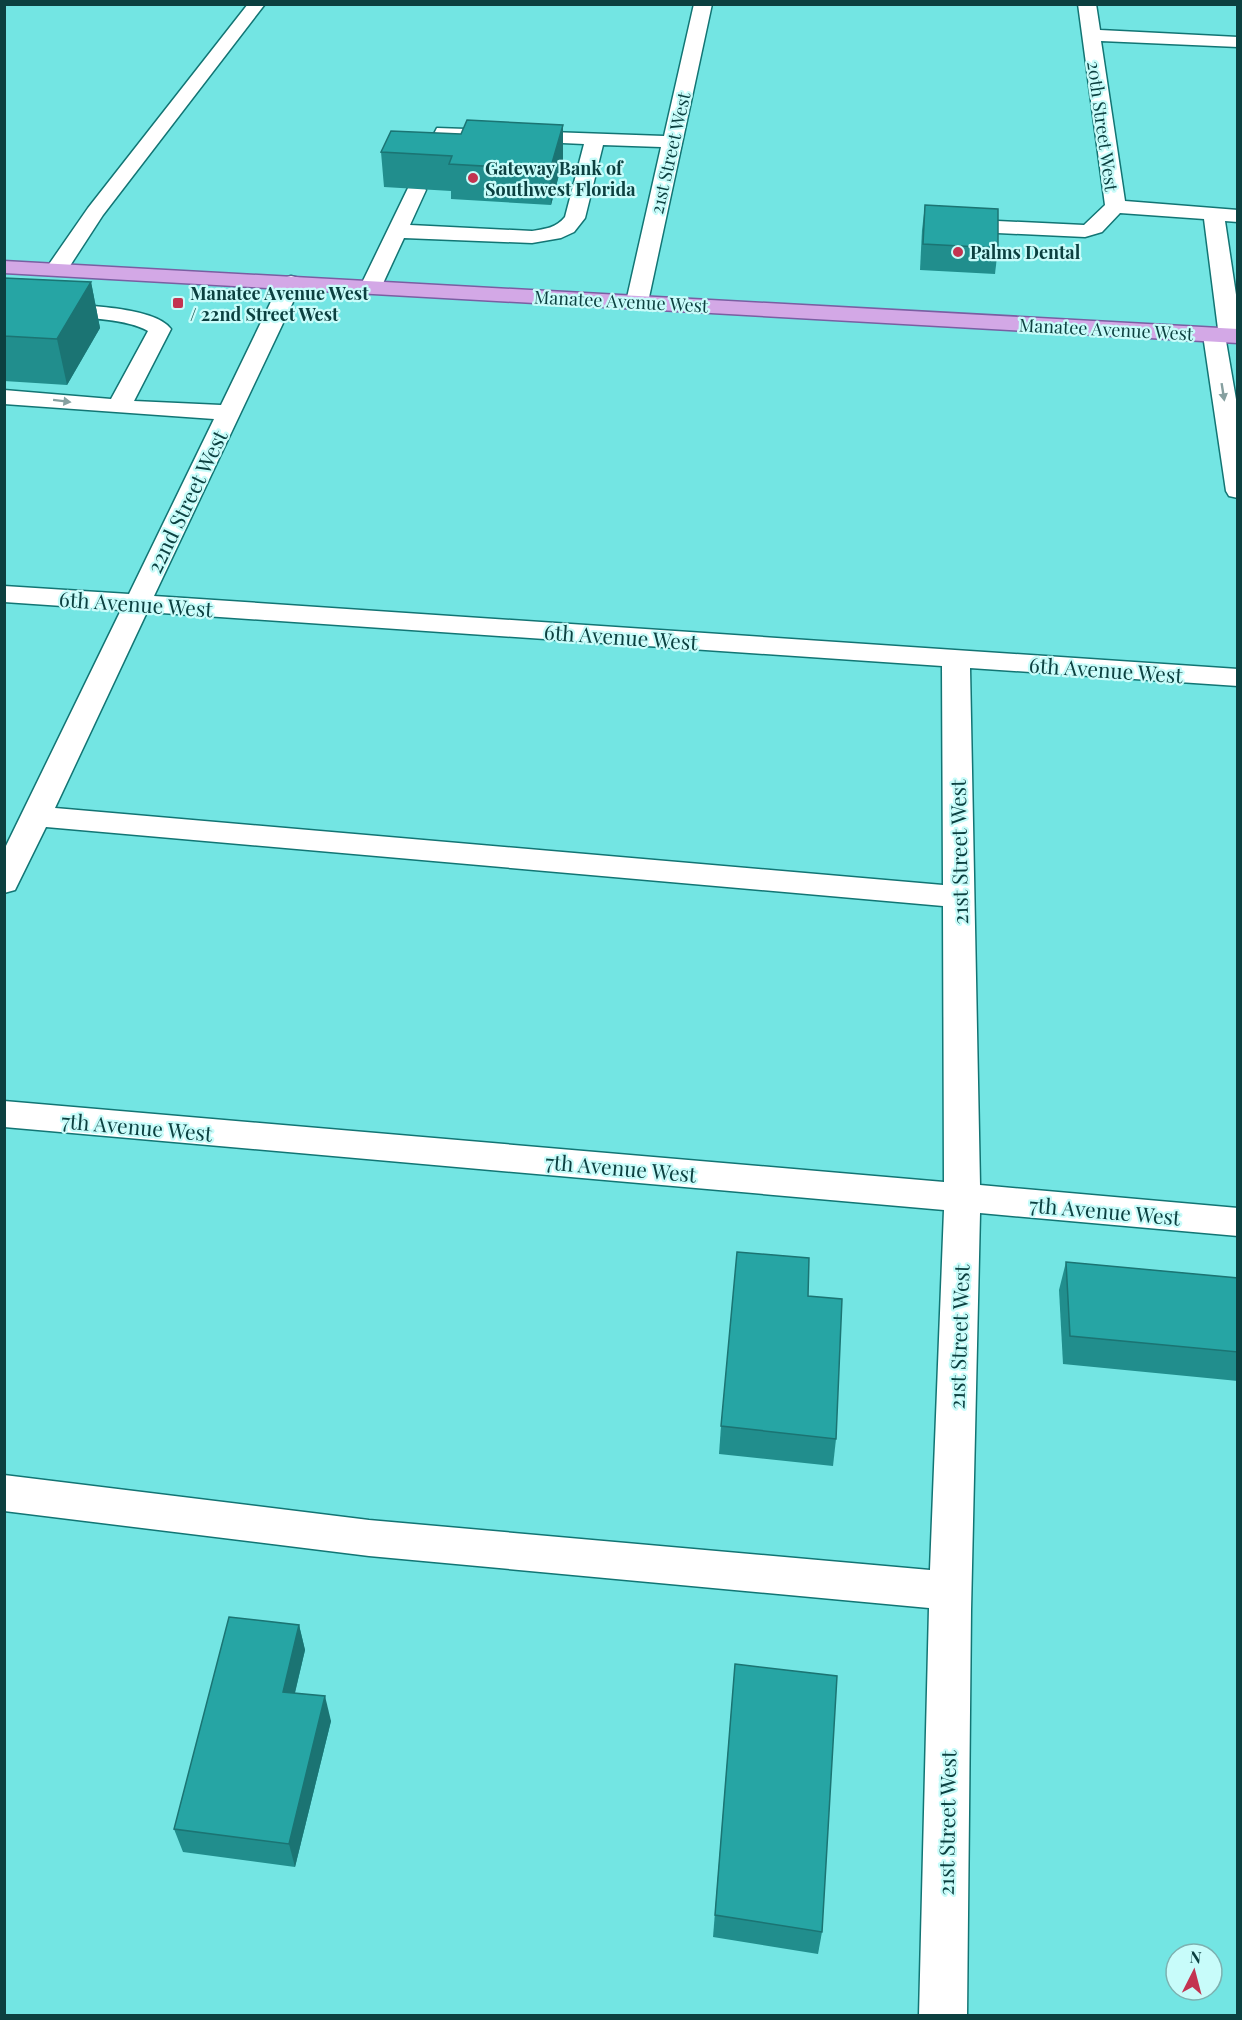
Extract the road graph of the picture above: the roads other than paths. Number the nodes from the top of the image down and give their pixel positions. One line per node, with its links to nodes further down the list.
1 (257, 4): 16 (street)
2 (703, 4): 7 (street, 21st Street West)
3 (1087, 4): 4 (street, 20th Street West)
4 (1091, 35): 5 (street); 10 (street, 20th Street West)
5 (1238, 42)
6 (595, 139): 7 (street); 8 (street); 14 (street)
7 (672, 142): 19 (street, 21st Street West)
8 (427, 167)
9 (416, 190): 14 (street)
10 (1114, 206): 11 (street, 20th Street West); 13 (street)
11 (1214, 214): 12 (street, 20th Street West); 21 (street)
12 (1238, 216)
13 (977, 226)
14 (397, 231): 18 (street)
15 (4, 267): 16 (main road, Manatee Avenue West)
16 (56, 270): 17 (main road, Manatee Avenue West)
17 (291, 283): 18 (main road, Manatee Avenue West); 24 (street, 22nd Street West)
18 (371, 287): 19 (main road, Manatee Avenue West)
19 (637, 302): 21 (main road, Manatee Avenue West)
20 (4, 311): 23 (street)
21 (1227, 335): 25 (street, one-way to 25)
22 (4, 398): 23 (street, one-way to 23)
23 (119, 407): 24 (street)
24 (229, 413): 27 (street, 22nd Street West)
25 (1238, 491)
26 (4, 594): 27 (street, 6th Avenue West)
27 (138, 603): 28 (street, 6th Avenue West); 30 (street, 22nd Street West)
28 (956, 659): 29 (street, 6th Avenue West); 32 (street, 21st Street West)
29 (1238, 678)
30 (36, 816): 31 (street, 22nd Street West); 32 (street)
31 (4, 883)
32 (959, 897): 34 (street, 21st Street West)
33 (4, 1114): 34 (street, 7th Avenue West)
34 (962, 1197): 35 (street, 7th Avenue West); 37 (street, 21st Street West)
35 (1238, 1222)
36 (4, 1493): 37 (street)
37 (951, 1591): 38 (street, 21st Street West)
38 (944, 2016)

